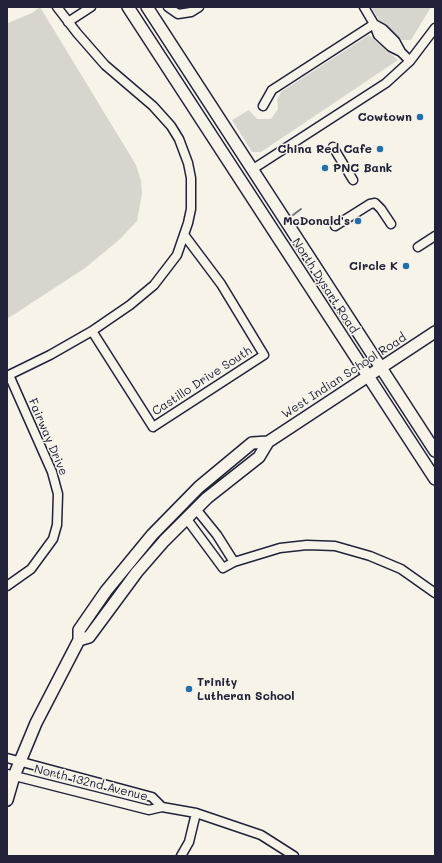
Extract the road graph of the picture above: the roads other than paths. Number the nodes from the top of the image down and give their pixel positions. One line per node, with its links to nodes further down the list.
1 (91, 7): 8 (street)
2 (128, 7): 15 (main road, North Dysart Road)
3 (147, 7): 14 (main road, North Dysart Road)
4 (168, 7): 5 (street)
5 (199, 7)
6 (364, 7): 9 (street)
7 (60, 8): 8 (street)
8 (68, 22): 19 (street)
9 (374, 24): 11 (street); 12 (street)
10 (435, 28): 11 (street)
11 (410, 61): 14 (street)
12 (263, 106)
13 (333, 147): 16 (street)
14 (253, 169): 15 (main road); 24 (main road, North Dysart Road)
15 (239, 179): 26 (main road, North Dysart Road)
16 (353, 180)
17 (391, 224): 18 (street)
18 (335, 226)
19 (185, 236): 22 (street); 22 (street, Castillo Drive South)
20 (435, 236): 21 (street)
21 (418, 247)
22 (92, 331): 25 (street)
23 (435, 332): 24 (main road, West Indian School Road)
24 (382, 367): 26 (main road, West Indian School Road); 28 (main road, North Dysart Road)
25 (8, 376): 33 (street, Fairway Drive)
26 (368, 376): 27 (main road, West Indian School Road); 29 (main road, North Dysart Road)
27 (268, 442): 30 (main road, West Indian School Road); 35 (main road, West Indian School Road)
28 (435, 451)
29 (435, 479)
30 (196, 509): 31 (main road, West Indian School Road); 32 (street)
31 (186, 518): 32 (street); 35 (main road, West Indian School Road)
32 (234, 562): 34 (street)
33 (7, 586)
34 (435, 593)
35 (79, 640): 37 (main road, West Indian School Road)
36 (7, 758): 37 (street, North 132nd Avenue)
37 (20, 761): 38 (main road, West Indian School Road); 40 (street, North 132nd Avenue)
38 (10, 775): 39 (main road, West Indian School Road); 40 (street, North 132nd Avenue)
39 (7, 800)
40 (162, 807): 41 (street, North 132nd Avenue)
41 (196, 813): 42 (street); 43 (street, North 132nd Avenue)
42 (181, 856)
43 (294, 856)

